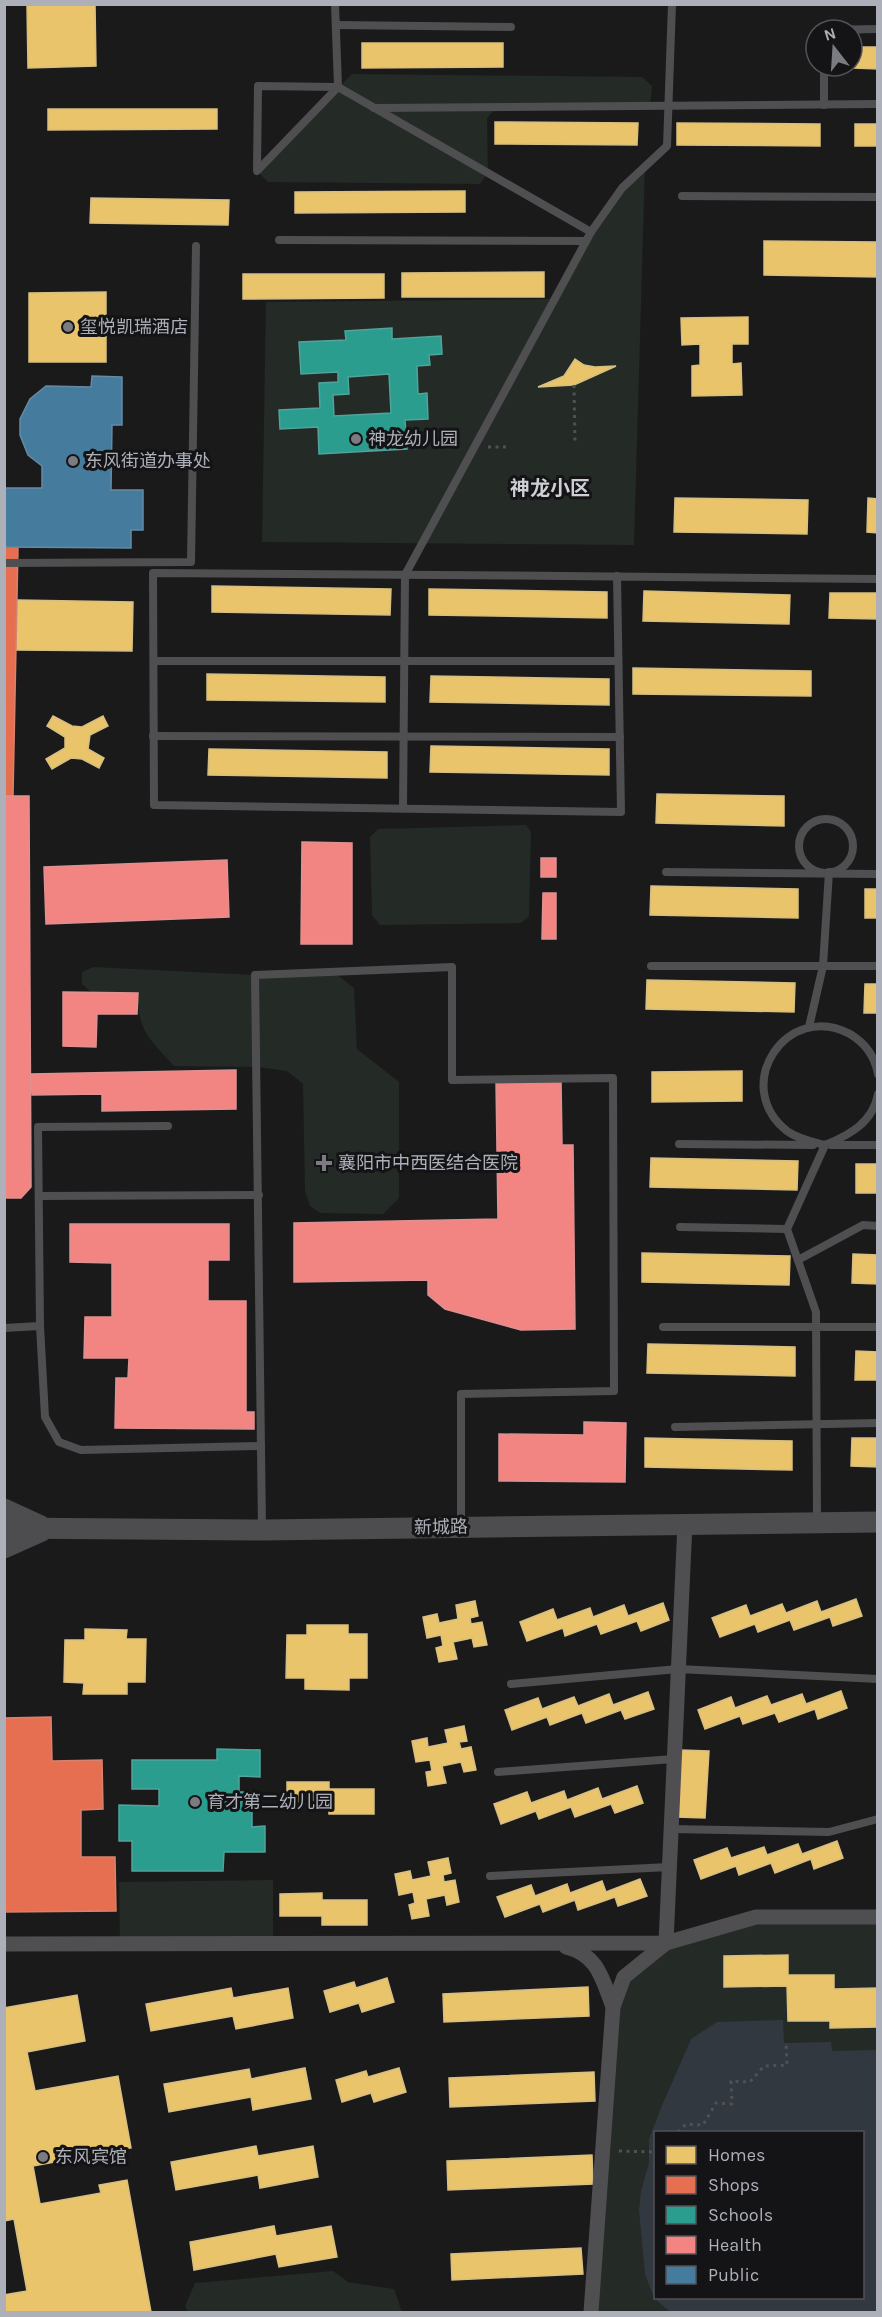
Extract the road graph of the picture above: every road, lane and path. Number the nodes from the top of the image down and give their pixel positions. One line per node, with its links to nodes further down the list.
1 (335, 4): 3 (lane)
2 (672, 4): 9 (lane)
3 (336, 25): 4 (lane); 6 (lane)
4 (511, 27)
5 (824, 78): 8 (lane)
6 (338, 87): 6 (lane); 10 (lane)
7 (878, 104): 8 (lane)
8 (824, 105): 9 (lane)
9 (668, 106): 10 (lane); 13 (lane)
10 (373, 108): 13 (lane)
11 (681, 196): 12 (lane)
12 (878, 196)
13 (591, 232): 15 (lane)
14 (279, 240): 15 (lane)
15 (586, 241): 20 (lane)
16 (196, 246): 19 (lane)
17 (574, 385): 18 (path)
18 (575, 445)
19 (4, 563)
20 (405, 575): 21 (lane); 23 (lane); 24 (lane)
21 (617, 576): 22 (lane); 25 (lane)
22 (878, 579)
23 (154, 661): 24 (lane); 26 (lane)
24 (405, 661): 25 (lane); 27 (lane)
25 (618, 661): 28 (lane)
26 (153, 735): 27 (lane); 29 (lane)
27 (404, 736): 28 (lane); 29 (lane)
28 (620, 737): 29 (lane)
29 (403, 808)
30 (666, 872): 31 (lane)
31 (829, 872): 31 (lane); 32 (lane); 34 (lane)
32 (878, 874)
33 (651, 966): 34 (lane)
34 (823, 966): 35 (lane); 36 (lane)
35 (878, 966)
36 (809, 1028): 37 (lane); 41 (lane)
37 (878, 1074)
38 (878, 1094): 41 (lane)
39 (168, 1126): 44 (lane)
40 (680, 1144): 41 (lane)
41 (825, 1145): 42 (lane); 47 (lane)
42 (878, 1145)
43 (259, 1195): 44 (lane); 57 (lane); 62 (lane)
44 (39, 1196): 49 (lane)
45 (878, 1226): 48 (lane)
46 (680, 1227): 47 (lane)
47 (786, 1229): 48 (lane)
48 (798, 1260): 51 (lane)
49 (40, 1326): 53 (lane); 57 (lane)
50 (663, 1327): 51 (lane)
51 (816, 1327): 52 (lane); 55 (lane)
52 (878, 1327)
53 (4, 1328)
54 (878, 1423): 55 (lane)
55 (816, 1424): 56 (lane); 59 (lane)
56 (675, 1427)
57 (261, 1446): 65 (lane)
58 (4, 1509): 64 (street)
59 (817, 1522): 60 (street, 新城路); 61 (street, 新城路)
60 (878, 1522)
61 (685, 1523): 62 (street, 新城路); 67 (street)
62 (461, 1526): 65 (street, 新城路)
63 (4, 1528): 64 (street, 新城路)
64 (47, 1528): 65 (street, 新城路); 66 (street)
65 (262, 1530)
66 (4, 1548)
67 (678, 1669): 68 (lane); 69 (lane); 70 (street)
68 (878, 1679)
69 (511, 1684)
70 (674, 1760): 71 (lane); 73 (street)
71 (498, 1772)
72 (878, 1819): 73 (lane)
73 (671, 1829): 74 (street)
74 (669, 1867): 75 (lane); 77 (street)
75 (490, 1876)
76 (878, 1917): 77 (street)
77 (666, 1942): 78 (street); 80 (street)
78 (549, 1943): 79 (street); 80 (street)
79 (4, 1944)
80 (613, 2007): 83 (street)
81 (786, 2043): 82 (path)
82 (680, 2131)
83 (603, 2151): 84 (path); 85 (street)
84 (654, 2152)
85 (591, 2313)

